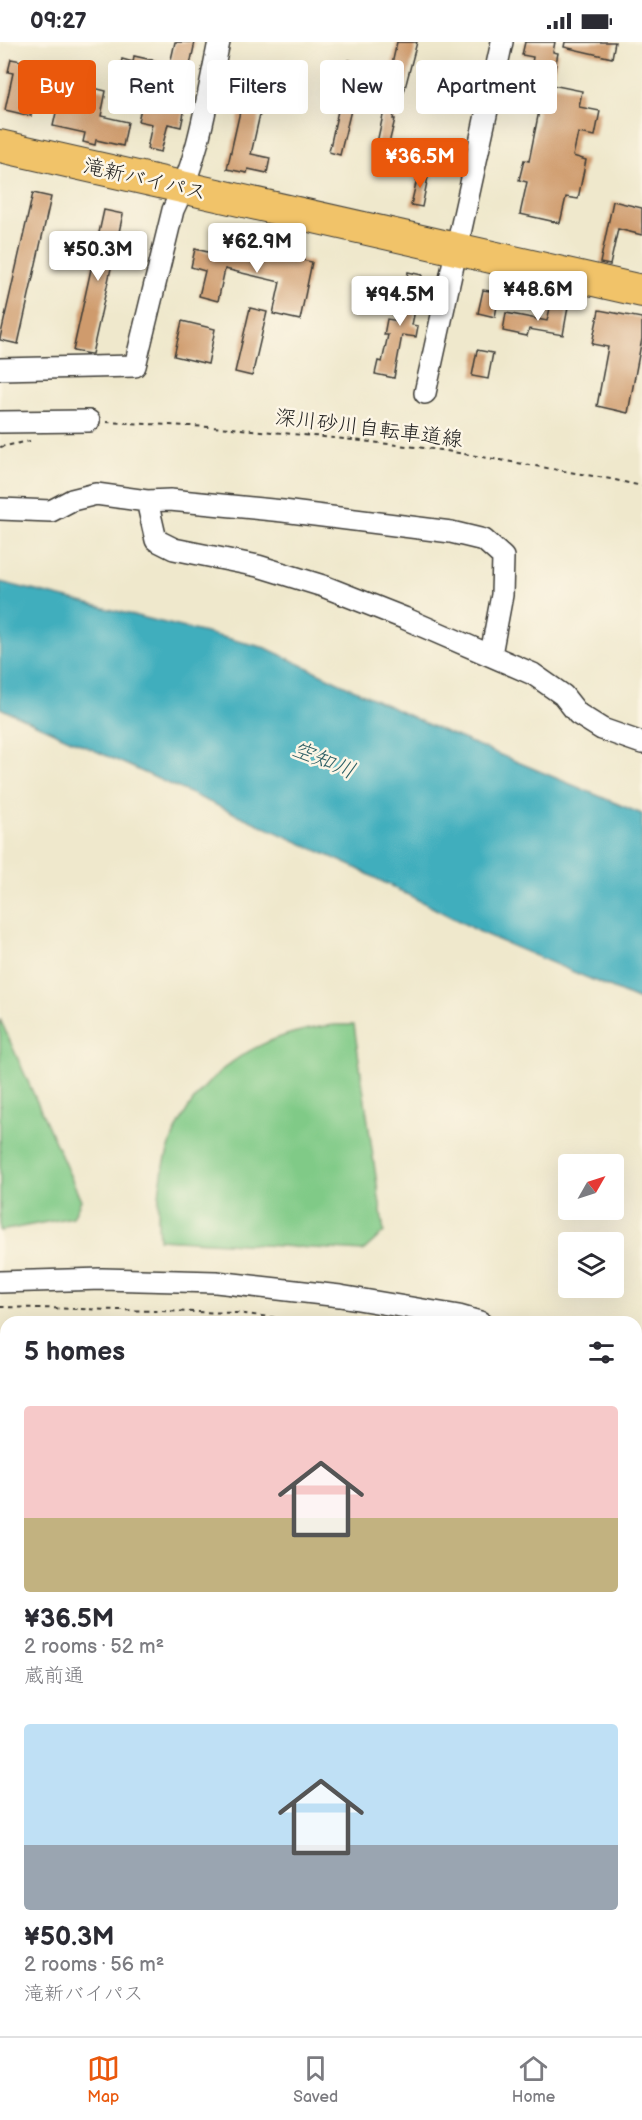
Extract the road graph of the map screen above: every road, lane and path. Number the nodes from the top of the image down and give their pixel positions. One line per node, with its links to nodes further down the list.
1 (219, 42): 4 (street)
2 (502, 42): 5 (street)
3 (0, 146): 4 (highway, 滝新バイパス)
4 (184, 187): 5 (highway, 滝新バイパス); 7 (street)
5 (456, 248): 6 (highway, 滝新バイパス); 8 (street)
6 (642, 291)
7 (0, 369)
8 (425, 393)
9 (89, 421): 10 (street); 11 (path, 深川砂川自転車道線)
10 (0, 422)
11 (642, 486)
12 (147, 501): 13 (street); 14 (street); 14 (street)
13 (0, 509)
14 (491, 654): 15 (street)
15 (642, 743)
16 (0, 1282): 19 (street)
17 (0, 1306): 18 (path)
18 (254, 1316)
19 (459, 1316)

